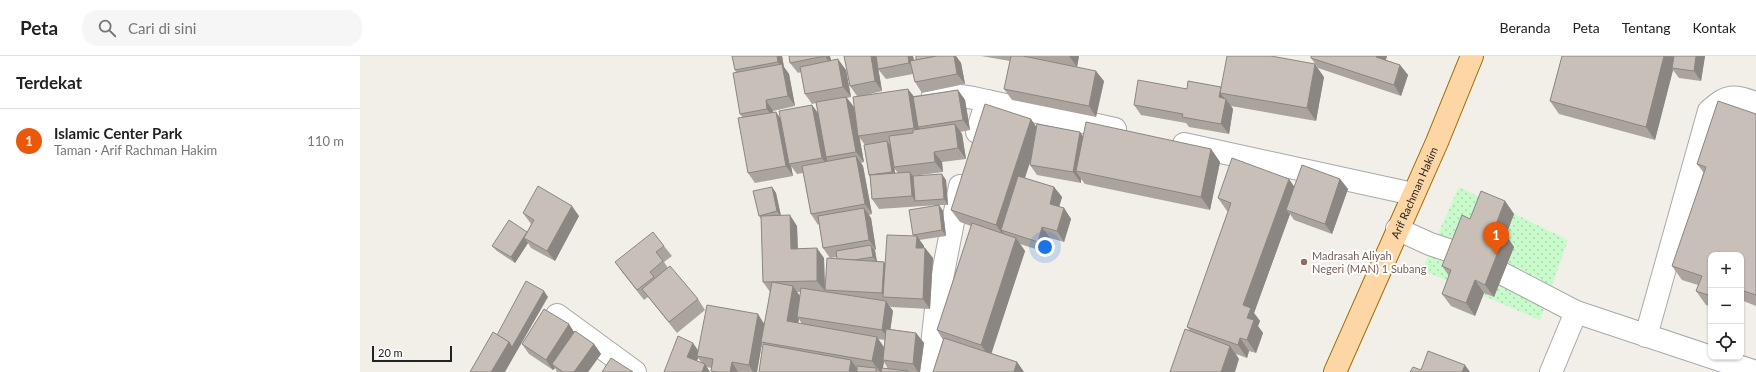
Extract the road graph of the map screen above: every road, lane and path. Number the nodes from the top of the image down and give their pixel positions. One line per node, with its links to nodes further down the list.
1 (1472, 56): 7 (main road, Arif Rachman Hakim)
2 (910, 97): 3 (street)
3 (987, 101): 5 (street); 15 (street)
4 (1756, 103): 13 (street)
5 (1134, 133)
6 (1165, 140): 7 (street)
7 (1413, 194): 8 (main road, Arif Rachman Hakim)
8 (1397, 229): 9 (street); 16 (main road, Arif Rachman Hakim)
9 (1460, 254)
10 (1503, 274): 11 (street)
11 (1576, 312): 13 (street); 17 (street)
12 (557, 315): 14 (street)
13 (1646, 336): 18 (street)
14 (635, 372)
15 (929, 372)
16 (1335, 372)
17 (1551, 372)
18 (1756, 372)

